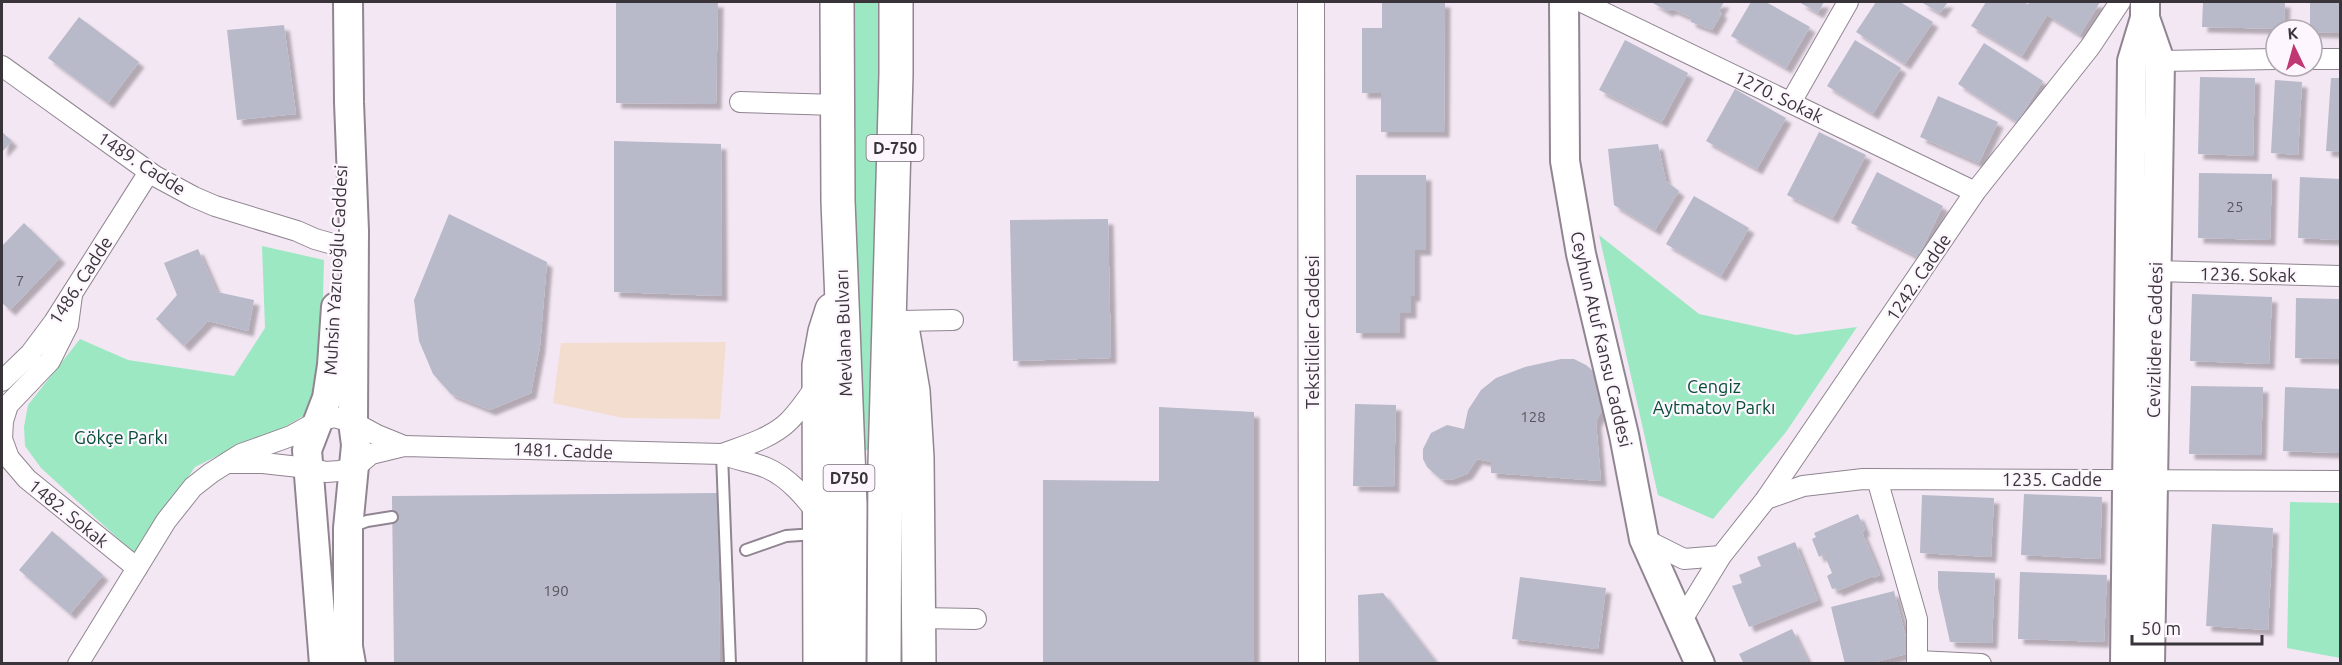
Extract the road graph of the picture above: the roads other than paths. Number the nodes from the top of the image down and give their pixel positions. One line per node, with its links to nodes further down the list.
1 (348, 2): 20 (main road, Muhsin Yazıcıoğlu Caddesi)
2 (837, 2): 17 (highway, Mevlana Bulvarı / D750)
3 (896, 2): 25 (highway, D-750)
4 (1311, 2): 58 (street, Tekstilciler Caddesi)
5 (1564, 2): 43 (main road, Ceyhun Atuf Kansu Caddesi)
6 (1582, 2): 16 (street, 1270. Sokak)
7 (1848, 2): 16 (street)
8 (2120, 2): 19 (street, 1242. Cadde)
9 (2145, 10): 13 (main road, Cevizlidere Caddesi); 37 (main road, Cevizlidere Caddesi)
10 (2340, 58): 12 (street)
11 (2264, 59): 13 (street)
12 (2324, 59)
13 (2160, 61): 21 (main road, Cevizlidere Caddesi)
14 (2, 66): 18 (street, 1489. Cadde)
15 (740, 102): 17 (street)
16 (1791, 102): 19 (street, 1270. Sokak)
17 (836, 105): 23 (highway, Mevlana Bulvarı / D750)
18 (149, 172): 20 (street, 1489. Cadde); 24 (street, 1486. Cadde)
19 (1975, 192): 39 (street, 1242. Cadde)
20 (344, 241): 29 (main road, Muhsin Yazıcıoğlu Caddesi); 30 (main road, Muhsin Yazıcıoğlu Caddesi)
21 (2155, 272): 22 (street, 1236. Sokak); 37 (main road, Cevizlidere Caddesi)
22 (2340, 276)
23 (842, 293): 28 (highway); 55 (highway, Mevlana Bulvarı / D750)
24 (72, 295): 27 (street, 1486. Cadde); 46 (street, 1482. Sokak)
25 (895, 308): 26 (street); 47 (highway); 56 (highway, D750)
26 (953, 320)
27 (2, 381)
28 (819, 381): 32 (street, 1481. Cadde); 41 (highway)
29 (318, 421): 30 (street, 1481. Cadde); 33 (street, 1481. Cadde); 34 (main road, Muhsin Yazıcıoğlu Caddesi)
30 (353, 422): 31 (street, 1481. Cadde); 35 (main road, Muhsin Yazıcıoğlu Caddesi)
31 (404, 446): 32 (street, 1481. Cadde); 35 (street, 1481. Cadde)
32 (722, 454): 41 (street, 1481. Cadde); 53 (lane)
33 (227, 463): 34 (street, 1481. Cadde); 46 (street, 1481. Cadde)
34 (308, 468): 35 (street, 1481. Cadde); 50 (main road, Muhsin Yazıcıoğlu Caddesi)
35 (353, 469): 42 (main road, Muhsin Yazıcıoğlu Caddesi)
36 (1877, 479): 37 (street, 1235. Cadde); 39 (street, 1235. Cadde); 51 (street)
37 (2140, 479): 38 (street, 1235. Cadde); 61 (main road, Cevizlidere Caddesi); 62 (main road, Cevizlidere Caddesi)
38 (2340, 481)
39 (1766, 499): 45 (street, 1242. Cadde)
40 (392, 517): 42 (lane)
41 (819, 525): 44 (lane); 54 (highway)
42 (348, 528): 50 (main road, Muhsin Yazıcıoğlu Caddesi)
43 (1644, 539): 45 (street); 49 (main road, Ceyhun Atuf Kansu Caddesi)
44 (746, 550)
45 (1721, 556): 49 (street, 1242. Cadde)
46 (136, 568): 52 (street, 1481. Cadde)
47 (919, 618): 48 (street); 57 (highway)
48 (976, 619)
49 (1680, 622): 59 (main road, Ceyhun Atuf Kansu Caddesi)
50 (335, 659)
51 (1917, 662): 60 (street)
52 (78, 663)
53 (730, 663)
54 (820, 663)
55 (849, 663)
56 (884, 663)
57 (919, 663)
58 (1312, 663)
59 (1700, 663)
60 (1981, 663)
61 (2125, 663)
62 (2150, 663)

